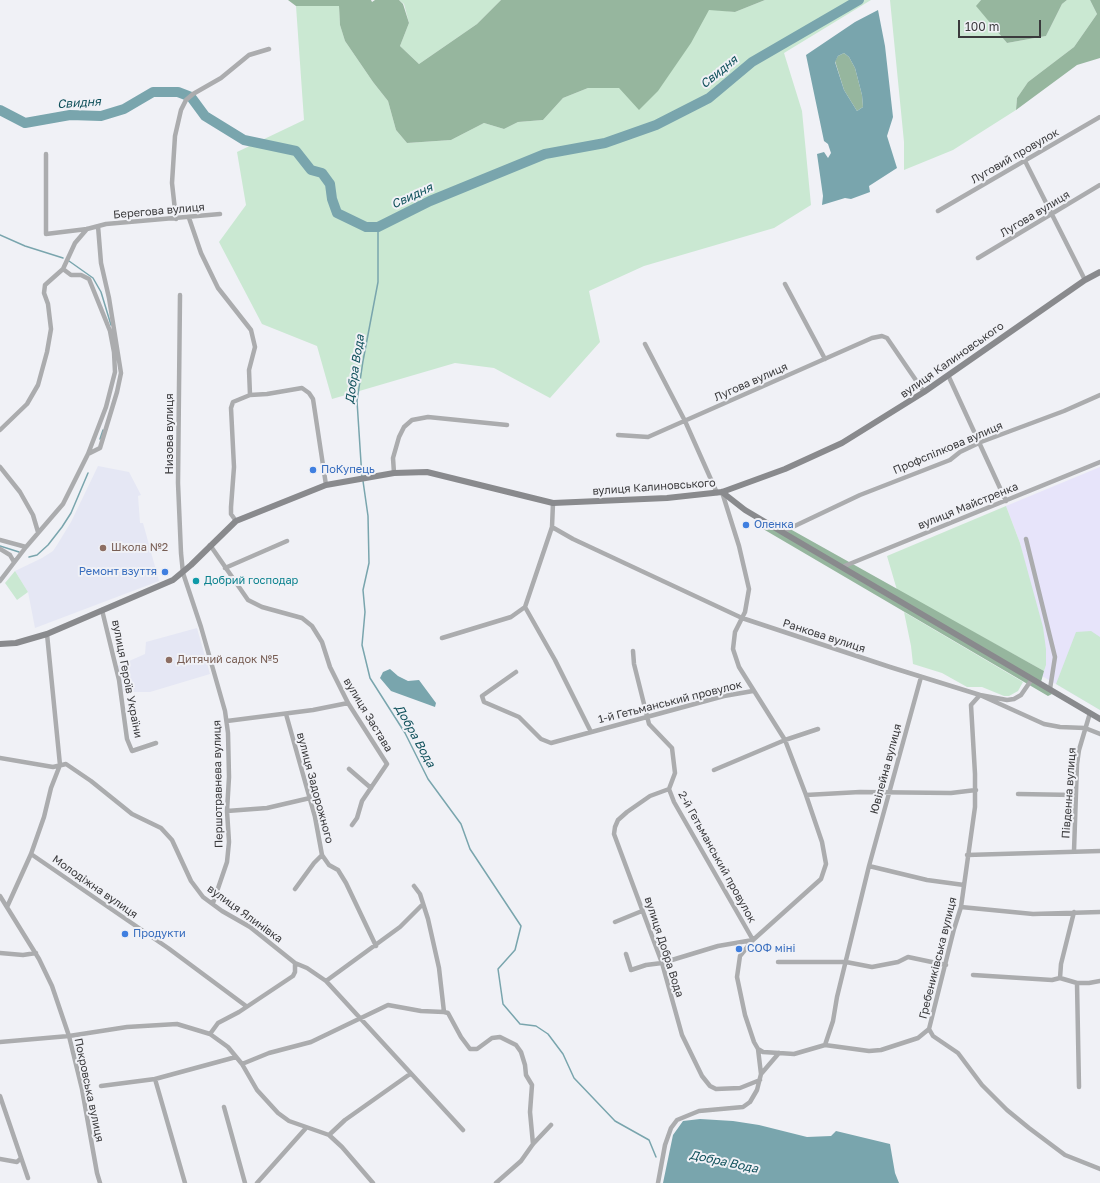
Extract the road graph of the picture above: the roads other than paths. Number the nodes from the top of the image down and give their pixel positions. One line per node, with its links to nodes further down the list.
1 (269, 49): 10 (street)
2 (1100, 117): 4 (street, Луговий провулок)
3 (46, 154): 12 (street, Берегова вулиця)
4 (1025, 161): 6 (street, Луговий провулок); 8 (street)
5 (1100, 185): 8 (street, Лугова вулиця)
6 (938, 211)
7 (220, 214): 9 (street, Берегова вулиця)
8 (1052, 214): 13 (street, Лугова вулиця); 16 (street)
9 (189, 218): 10 (street, Берегова вулиця); 25 (street)
10 (176, 219): 11 (street, Берегова вулиця)
11 (98, 226): 12 (street, Берегова вулиця); 20 (street, Берегова вулиця)
12 (87, 229): 14 (street)
13 (978, 258)
14 (63, 269): 21 (street, Берегова вулиця); 29 (street)
15 (1100, 272): 16 (main road, вулиця Калиновського)
16 (1085, 280): 23 (main road, вулиця Калиновського)
17 (785, 284): 22 (street)
18 (180, 295): 54 (street, Низова вулиця)
19 (645, 344): 27 (street)
20 (118, 346): 21 (street); 32 (street, Берегова вулиця)
21 (114, 352): 32 (street, Берегова вулиця)
22 (825, 359): 24 (street, Лугова вулиця); 27 (street, Лугова вулиця)
23 (948, 375): 24 (main road, вулиця Калиновського); 31 (street)
24 (924, 392): 38 (main road, вулиця Калиновського)
25 (250, 395): 37 (street); 41 (street)
26 (1100, 395): 31 (street, Профспілкова вулиця)
27 (685, 421): 30 (street, Лугова вулиця); 38 (street)
28 (507, 425): 35 (street)
29 (0, 430)
30 (618, 435)
31 (981, 442): 39 (street); 44 (street, Профспілкова вулиця)
32 (88, 454): 43 (street, Берегова вулиця)
33 (1100, 462): 39 (street, вулиця Майстренка)
34 (0, 467): 43 (street)
35 (394, 473): 36 (main road, вулиця Калиновського); 40 (main road, вулиця Калиновського)
36 (353, 481): 37 (main road, вулиця Героїв України)
37 (326, 485): 41 (main road, вулиця Героїв України)
38 (720, 493): 40 (main road, вулиця Калиновського); 44 (main road); 58 (street)
39 (1006, 501): 52 (street, вулиця Майстренка)
40 (553, 503): 42 (street)
41 (236, 521): 48 (main road, вулиця Героїв України)
42 (552, 527): 56 (street); 58 (street, Ранкова вулиця)
43 (38, 532): 49 (street, Берегова вулиця)
44 (782, 532): 52 (main road)
45 (1026, 539): 66 (street)
46 (0, 540): 49 (street)
47 (288, 541): 53 (street)
48 (210, 545): 53 (street, вулиця Застава); 54 (main road, вулиця Героїв України)
49 (26, 547): 51 (street, Берегова вулиця)
50 (0, 549): 51 (street)
51 (14, 562): 55 (street, Берегова вулиця)
52 (842, 567): 65 (main road)
53 (226, 568): 69 (street, вулиця Застава)
54 (183, 573): 57 (main road, вулиця Героїв України); 74 (street, Першотравнева вулиця)
55 (0, 581)
56 (525, 607): 60 (street); 77 (street, 1-й Гетьманський провулок)
57 (102, 610): 59 (main road, вулиця Героїв України); 80 (street, вулиця Героїв України)
58 (742, 618): 64 (street, Ранкова вулиця); 67 (street)
59 (47, 634): 61 (main road, вулиця Героїв України); 82 (street)
60 (442, 638)
61 (0, 644)
62 (633, 651): 72 (street, 2-й Гетьманський провулок)
63 (516, 672): 77 (street, 1-й Гетьманський провулок)
64 (921, 677): 68 (street, Ранкова вулиця); 88 (street, Ювілейна вулиця)
65 (1032, 679): 66 (main road); 68 (street)
66 (1050, 689): 70 (main road)
67 (753, 691): 72 (street, 1-й Гетьманський провулок); 79 (street)
68 (980, 695): 75 (street, Ранкова вулиця); 87 (street, Гребениківська вулиця)
69 (348, 703): 71 (street); 85 (street, вулиця Застава)
70 (1090, 713): 73 (main road); 75 (street, Південна вулиця)
71 (286, 714): 74 (street); 92 (street, вулиця Задорожного)
72 (647, 716): 77 (street, 1-й Гетьманський провулок); 86 (street, 2-й Гетьманський провулок)
73 (1100, 719)
74 (227, 721): 93 (street, Першотравнева вулиця)
75 (1085, 728): 78 (street, Ранкова вулиця); 91 (street, Південна вулиця)
76 (818, 729): 79 (street)
77 (592, 732)
78 (1100, 734)
79 (785, 740): 84 (street); 90 (street)
80 (156, 743)
81 (0, 758): 82 (street, вулиця Ялинівка)
82 (60, 765): 97 (street); 105 (street, вулиця Ялинівка)
83 (349, 769): 85 (street)
84 (714, 770)
85 (371, 788): 94 (street)
86 (669, 789): 109 (street, вулиця Добра Вода); 113 (street, 2-й Гетьманський провулок)
87 (976, 790): 88 (street); 99 (street, Гребениківська вулиця)
88 (888, 792): 90 (street); 100 (street, Ювілейна вулиця)
89 (1018, 794): 91 (street)
90 (806, 795): 113 (street)
91 (1075, 795): 95 (street, Південна вулиця)
92 (310, 798): 93 (street); 98 (street, вулиця Задорожного)
93 (227, 811): 105 (street, Першотравнева вулиця)
94 (352, 825)
95 (1074, 851): 96 (street, Південна вулиця); 99 (street, Південна вулиця)
96 (1100, 851)
97 (30, 854): 107 (street); 128 (street, Молодіжна вулиця)
98 (322, 855): 103 (street); 114 (street, вулиця Задорожного)
99 (967, 855): 101 (street, Гребениківська вулиця)
100 (869, 866): 101 (street); 119 (street, Ювілейна вулиця)
101 (964, 885): 108 (street, Гребениківська вулиця)
102 (414, 886): 106 (street)
103 (295, 889)
104 (0, 896): 107 (street, Покровська вулиця)
105 (213, 903): 120 (street, вулиця Ялинівка)
106 (424, 904): 114 (street); 129 (street)
107 (7, 907): 116 (street, Покровська вулиця)
108 (961, 907): 110 (street); 122 (street, Гребениківська вулиця)
109 (642, 910): 112 (street); 121 (street, вулиця Добра Вода)
110 (1074, 912): 111 (street); 124 (street)
111 (1100, 912)
112 (615, 922)
113 (753, 940): 121 (street); 136 (street)
114 (376, 946): 125 (street)
115 (0, 953): 116 (street)
116 (36, 953): 133 (street, Покровська вулиця)
117 (626, 954): 121 (street)
118 (778, 962): 119 (street)
119 (846, 962): 122 (street); 135 (street, Ювілейна вулиця)
120 (295, 963): 125 (street, вулиця Ялинівка); 128 (street)
121 (662, 963): 141 (street, вулиця Добра Вода)
122 (946, 965): 131 (street, Гребениківська вулиця)
123 (973, 975): 124 (street)
124 (1060, 978): 127 (street)
125 (326, 981): 130 (street, вулиця Ялинівка)
126 (1100, 981): 127 (street)
127 (1077, 983): 144 (street)
128 (246, 1006): 132 (street)
129 (444, 1012): 130 (street); 151 (street)
130 (361, 1019): 139 (street); 140 (street, вулиця Ялинівка)
131 (929, 1029): 135 (street); 154 (street)
132 (210, 1034): 133 (street); 138 (street)
133 (69, 1036): 134 (street); 156 (street, Покровська вулиця)
134 (0, 1042)
135 (825, 1045): 137 (street)
136 (758, 1049): 137 (street); 141 (street)
137 (779, 1053): 141 (street)
138 (236, 1057): 139 (street); 142 (street)
139 (242, 1064): 148 (street)
140 (410, 1074): 149 (street, вулиця Ялинівка); 150 (street)
141 (760, 1077): 162 (street)
142 (156, 1079): 143 (street); 157 (street)
143 (101, 1086)
144 (1079, 1087)
145 (0, 1096): 152 (street)
146 (224, 1107): 158 (street)
147 (551, 1125): 151 (street)
148 (306, 1128): 150 (street); 159 (street)
149 (464, 1130)
150 (329, 1136): 160 (street)
151 (533, 1144): 161 (street)
152 (22, 1158): 153 (street); 155 (street)
153 (0, 1159)
154 (1100, 1169)
155 (28, 1178)
156 (100, 1183)
157 (185, 1183)
158 (245, 1183)
159 (257, 1183)
160 (373, 1183)
161 (496, 1183)
162 (658, 1183)

